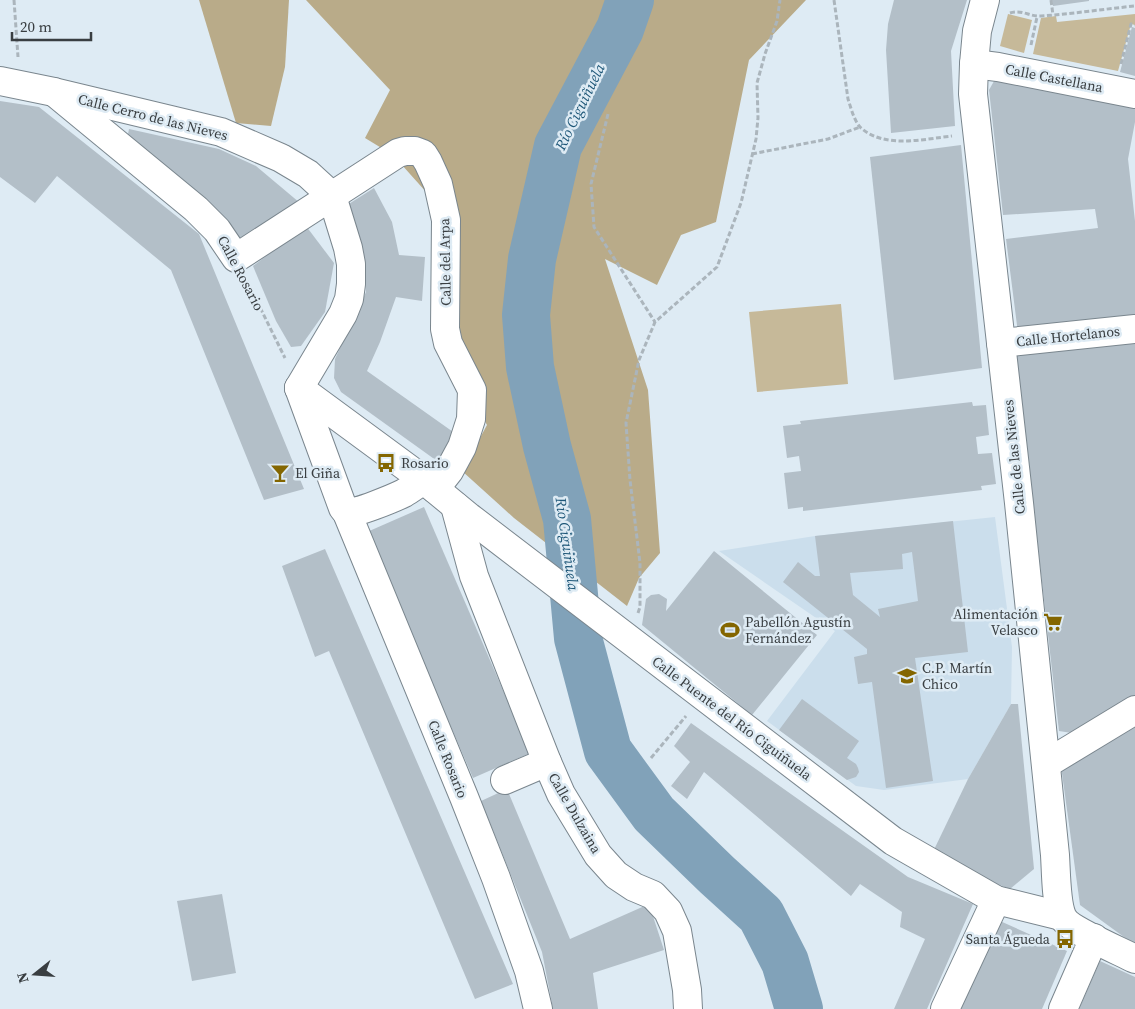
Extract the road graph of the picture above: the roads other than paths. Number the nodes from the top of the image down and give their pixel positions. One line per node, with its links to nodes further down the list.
1 (985, 0): 2 (street, Calle de las Nieves)
2 (974, 64): 5 (street, Calle Castellana); 9 (street, Calle de las Nieves)
3 (10, 83): 4 (street, Calle Cerro de las Nieves)
4 (54, 92): 6 (street, Calle Cerro de las Nieves); 7 (street, Calle Rosario)
5 (1135, 94)
6 (332, 196): 7 (street, Calle del Arpa); 10 (street); 11 (street, Calle del Arpa)
7 (236, 258)
8 (1135, 329): 9 (street, Calle Hortelanos)
9 (1001, 343): 15 (street, Calle de las Nieves)
10 (299, 388): 11 (street); 12 (street, Calle Rosario)
11 (438, 491): 12 (street); 14 (street, Calle Dulzaina); 17 (street, Calle Puente del Río Ciguiñuela)
12 (347, 513): 21 (street, Calle Rosario)
13 (1135, 710): 15 (street)
14 (547, 762): 16 (street, Calle Dulzaina); 22 (street, Calle Dulzaina)
15 (1046, 764): 18 (street, Calle de las Nieves)
16 (505, 780)
17 (996, 900): 18 (street, Calle Puente del Río Ciguiñuela); 23 (street)
18 (1061, 916): 19 (street)
19 (1094, 938): 20 (street); 24 (street)
20 (1135, 959)
21 (538, 1009)
22 (688, 1009)
23 (945, 1009)
24 (1063, 1009)

